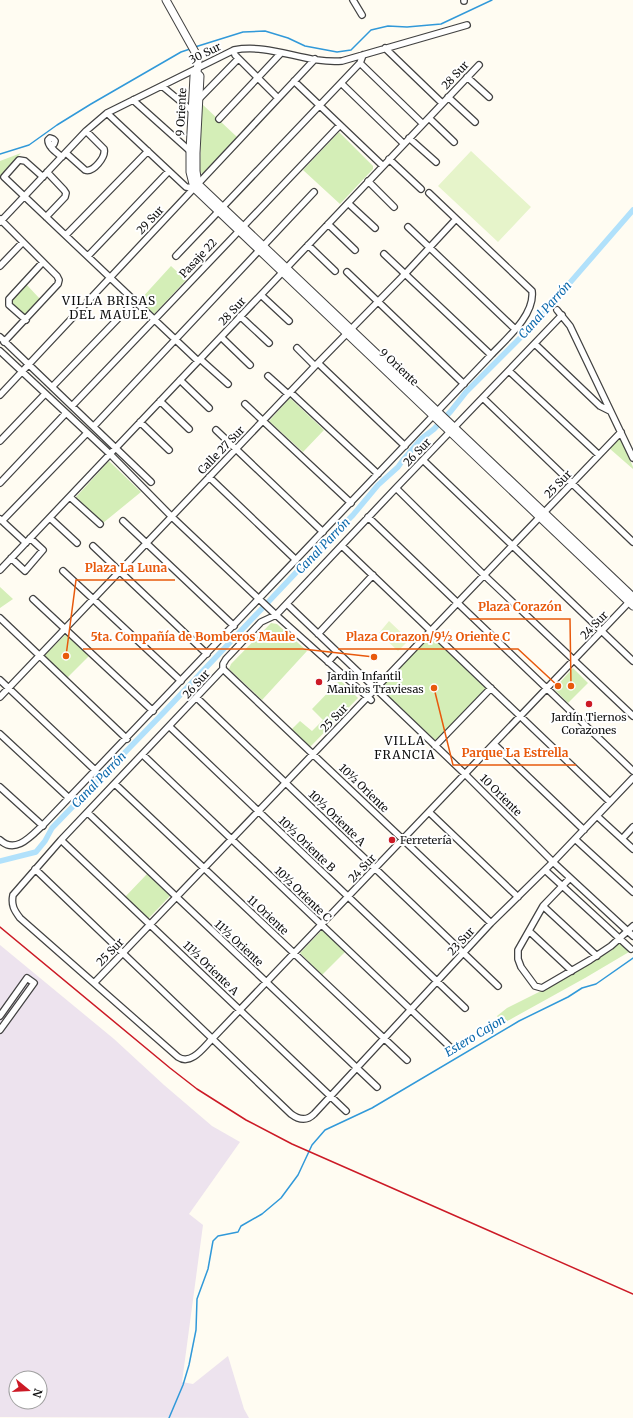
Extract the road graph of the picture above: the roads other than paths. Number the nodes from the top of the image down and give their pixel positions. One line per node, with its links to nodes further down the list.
1 (166, 0): 13 (street)
2 (353, 0): 3 (street)
3 (362, 16)
4 (467, 25): 5 (street, 30 Sur)
5 (385, 48): 8 (street, 30 Sur); 24 (street)
6 (234, 50): 7 (street, 30 Sur); 9 (street); 13 (street, 30 Sur)
7 (281, 53): 10 (street, 30 Sur); 15 (street)
8 (363, 55): 10 (street, 30 Sur); 11 (street)
9 (238, 59): 15 (street); 23 (street)
10 (315, 59): 16 (street, 29 Sur)
11 (360, 63): 17 (street); 31 (street)
12 (479, 65): 14 (street, 28 Sur)
13 (197, 70): 18 (street, 30 Sur); 23 (street, 9 Oriente); 26 (street, 9 Oriente)
14 (467, 77): 19 (street, 28 Sur); 20 (street)
15 (258, 78): 21 (street); 29 (street)
16 (294, 81): 21 (street, 29 Sur); 25 (street)
17 (341, 83): 25 (street); 36 (street)
18 (162, 86): 22 (street, 30 Sur); 26 (street)
19 (448, 97): 24 (street, 28 Sur); 30 (street)
20 (489, 97)
21 (278, 98): 47 (street, 29 Sur)
22 (132, 100): 27 (street, 30 Sur); 38 (street)
23 (198, 100): 47 (street, 9 Oriente)
24 (442, 103): 28 (street, 28 Sur)
25 (320, 106): 32 (street); 54 (street)
26 (192, 111): 38 (street, 9 Oriente)
27 (107, 113): 33 (street, 30 Sur); 39 (street)
28 (429, 118): 31 (street, 28 Sur); 35 (street)
29 (219, 119)
30 (475, 122)
31 (423, 124): 34 (street, 28 Sur)
32 (340, 125): 43 (street); 60 (street, Pasaje 22)
33 (86, 131): 40 (street, 30 Sur); 40 (street)
34 (410, 138): 36 (street, 28 Sur); 42 (street)
35 (454, 142)
36 (404, 144): 41 (street, 28 Sur)
37 (50, 146): 40 (street)
38 (190, 150): 47 (street, 9 Oriente)
39 (148, 151): 44 (street); 62 (street)
40 (64, 155): 45 (street, 30 Sur)
41 (389, 159): 43 (street, 28 Sur); 48 (street)
42 (436, 162)
43 (383, 166): 46 (street, 28 Sur)
44 (169, 171): 47 (street); 69 (street)
45 (45, 175): 51 (street, 30 Sur); 51 (street); 55 (street)
46 (368, 181): 52 (street, 28 Sur); 53 (street)
47 (196, 186): 54 (street, 9 Oriente); 77 (street, 29 Sur)
48 (421, 190)
49 (314, 192): 65 (street)
50 (429, 193): 56 (street)
51 (24, 196): 55 (street); 57 (street, 30 Sur)
52 (348, 203): 58 (street, 28 Sur); 61 (street)
53 (394, 207)
54 (220, 209): 60 (street, 9 Oriente); 70 (street)
55 (46, 217): 62 (street)
56 (456, 219): 66 (street, Calle 27 Sur); 87 (street, 26 Sur)
57 (0, 220): 63 (street)
58 (328, 224): 64 (street, 28 Sur); 67 (street)
59 (408, 227): 66 (street)
60 (240, 228): 65 (street, 9 Oriente); 85 (street, Pasaje 22)
61 (374, 228)
62 (66, 236): 69 (street)
63 (23, 242): 71 (street); 72 (street)
64 (308, 245): 73 (street, 28 Sur); 74 (street)
65 (261, 248): 73 (street, 9 Oriente); 90 (street)
66 (430, 248): 76 (street, Calle 27 Sur); 87 (street)
67 (355, 250)
68 (384, 254): 76 (street)
69 (88, 256): 77 (street)
70 (176, 256)
71 (43, 262): 84 (street); 84 (street)
72 (0, 266)
73 (284, 270): 78 (street, 28 Sur); 88 (street, 9 Oriente)
74 (335, 271)
75 (347, 272): 80 (street)
76 (405, 274): 80 (street, Calle 27 Sur); 96 (street)
77 (110, 277): 79 (street); 98 (street, 29 Sur)
78 (261, 295): 83 (street, 28 Sur); 86 (street)
79 (134, 301): 85 (street); 107 (street)
80 (377, 301): 88 (street, Calle 27 Sur); 106 (street)
81 (557, 310): 82 (street)
82 (562, 315): 93 (street, 26 Sur); 116 (street)
83 (240, 316): 89 (street, 28 Sur); 92 (street)
84 (26, 320): 91 (street)
85 (155, 320): 90 (street); 114 (street, Pasaje 22)
86 (289, 321)
87 (515, 329): 96 (street, 26 Sur)
88 (349, 331): 100 (street, Calle 27 Sur); 118 (street, 9 Oriente)
89 (221, 337): 97 (street, 28 Sur); 99 (street)
90 (175, 339): 97 (street); 121 (street)
91 (2, 340): 98 (street)
92 (269, 343)
93 (535, 344): 101 (street, 26 Sur); 116 (street)
94 (297, 348): 100 (street)
95 (0, 351): 102 (street)
96 (492, 355): 106 (street, 26 Sur)
97 (199, 360): 104 (street, 28 Sur); 105 (street)
98 (29, 364): 102 (street, 29 Sur); 107 (street)
99 (250, 364)
100 (317, 364): 108 (street, Calle 27 Sur); 128 (street)
101 (510, 371): 111 (street, 26 Sur); 133 (street)
102 (22, 372): 109 (street, 29 Sur); 110 (street)
103 (268, 376): 108 (street)
104 (180, 380): 112 (street, 28 Sur); 115 (street)
105 (228, 384)
106 (464, 384): 118 (street, 26 Sur)
107 (52, 387): 114 (street)
108 (289, 393): 119 (street, Calle 27 Sur); 136 (street)
109 (0, 394)
110 (46, 394): 117 (street); 127 (street)
111 (483, 398): 122 (street, 26 Sur); 140 (street)
112 (160, 401): 120 (street, 28 Sur); 123 (street)
113 (244, 404): 119 (street)
114 (72, 406): 121 (street)
115 (209, 408)
116 (610, 411): 125 (street)
117 (66, 413): 126 (street); 139 (street)
118 (437, 415): 122 (street, 9 Oriente); 128 (street, 26 Sur)
119 (263, 421): 130 (street, Calle 27 Sur); 143 (street)
120 (140, 422): 129 (street, 28 Sur); 131 (street)
121 (94, 426): 129 (street)
122 (450, 427): 135 (street, 26 Sur); 144 (street, 9 Oriente)
123 (189, 428)
124 (216, 430): 130 (street)
125 (621, 432): 133 (street, 25 Sur); 134 (street)
126 (87, 433): 132 (street); 148 (street)
127 (0, 441)
128 (405, 446): 136 (street, 26 Sur)
129 (116, 448): 132 (street, 28 Sur); 138 (street)
130 (236, 449): 137 (street, Calle 27 Sur); 151 (street)
131 (169, 450)
132 (110, 454): 142 (street, 28 Sur); 145 (street)
133 (598, 455): 140 (street, 25 Sur)
134 (633, 458)
135 (423, 460): 141 (street, 26 Sur); 159 (street)
136 (378, 474): 143 (street, 26 Sur)
137 (209, 477): 145 (street, Calle 27 Sur); 161 (street)
138 (151, 482)
139 (0, 483)
140 (572, 484): 144 (street, 25 Sur); 153 (street)
141 (396, 488): 146 (street, 26 Sur); 166 (street)
142 (70, 496): 147 (street, 28 Sur); 150 (street)
143 (351, 503): 151 (street, 26 Sur)
144 (542, 515): 159 (street, 25 Sur); 170 (street, 9 Oriente)
145 (172, 517): 156 (street, Calle 27 Sur); 169 (street)
146 (368, 517): 158 (street, 26 Sur); 171 (street)
147 (50, 518): 152 (street, 28 Sur); 155 (street)
148 (1, 521): 154 (street)
149 (123, 521): 156 (street)
150 (100, 524)
151 (323, 532): 161 (street, 26 Sur)
152 (30, 538): 154 (street, 28 Sur); 160 (street)
153 (633, 542)
154 (26, 543): 160 (street, 28 Sur)
155 (77, 543)
156 (147, 544): 164 (street, Calle 27 Sur); 175 (street)
157 (93, 546): 164 (street)
158 (342, 546): 165 (street); 172 (street, 26 Sur)
159 (512, 546): 166 (street, 25 Sur); 178 (street)
160 (11, 558): 162 (street, 28 Sur)
161 (296, 560): 169 (street, 26 Sur)
162 (0, 570)
163 (64, 571): 168 (street)
164 (120, 572): 168 (street, Calle 27 Sur); 181 (street)
165 (373, 575): 177 (street); 179 (street)
166 (484, 575): 171 (street, 25 Sur); 183 (street)
167 (33, 599): 176 (street)
168 (94, 599): 176 (street, Calle 27 Sur); 188 (street)
169 (262, 600): 173 (street); 175 (street, 26 Sur)
170 (632, 601): 178 (street, 24 Sur)
171 (457, 603): 177 (street, 25 Sur); 192 (street)
172 (287, 604): 173 (street, 26 Sur); 179 (street, 10 Oriente)
173 (276, 615): 185 (street); 186 (street, 26 Sur)
174 (0, 618): 182 (street)
175 (234, 626): 181 (street, 26 Sur)
176 (65, 629): 182 (street, Calle 27 Sur); 196 (street)
177 (431, 631): 190 (street); 191 (street, 25 Sur)
178 (602, 631): 183 (street, 24 Sur); 184 (street)
179 (318, 634): 180 (street, 10 Oriente)
180 (337, 652): 185 (street); 191 (street, 10 Oriente)
181 (207, 654): 188 (street, 26 Sur)
182 (40, 656): 189 (street, Calle 27 Sur); 201 (street)
183 (574, 660): 192 (street, 24 Sur); 198 (street)
184 (633, 660)
185 (328, 662): 195 (street)
186 (223, 669): 194 (street, 26 Sur); 204 (street, 10½ Oriente)
187 (0, 680): 189 (street)
188 (181, 681): 196 (street, 26 Sur)
189 (8, 688): 193 (street, Calle 27 Sur); 206 (street)
190 (491, 688): 197 (street); 203 (street)
191 (375, 689): 195 (street, 25 Sur); 203 (street, 10 Oriente)
192 (547, 689): 197 (street, 24 Sur); 207 (street)
193 (0, 697)
194 (197, 698): 199 (street, 26 Sur); 210 (street, 10½ Oriente A)
195 (369, 699): 204 (street, 25 Sur)
196 (153, 711): 201 (street, 26 Sur)
197 (520, 716): 202 (street, 24 Sur); 214 (street)
198 (633, 716)
199 (170, 727): 205 (street, 26 Sur); 215 (street, 10½ Oriente B)
200 (0, 734): 213 (street)
201 (127, 738): 206 (street, 26 Sur)
202 (494, 744): 208 (street, 24 Sur); 221 (street)
203 (435, 746): 208 (street, 10 Oriente)
204 (314, 754): 210 (street, 25 Sur); 223 (street, 10½ Oriente)
205 (143, 755): 211 (street, 26 Sur); 222 (street, 10½ Oriente C)
206 (96, 771): 213 (street, 26 Sur)
207 (633, 771)
208 (465, 774): 216 (street, 24 Sur); 229 (street, 10 Oriente)
209 (633, 778): 214 (street, 23 Sur)
210 (286, 783): 215 (street, 25 Sur); 231 (street, 10½ Oriente A)
211 (115, 784): 217 (street, 26 Sur); 230 (street, 11 Oriente)
212 (0, 787): 219 (street)
213 (69, 798): 219 (street, 26 Sur)
214 (610, 802): 218 (street, 23 Sur)
215 (258, 811): 222 (street, 25 Sur); 239 (street, 10½ Oriente B)
216 (429, 812): 223 (street, 24 Sur); 237 (street)
217 (88, 813): 227 (street, 26 Sur); 238 (street, 11½ Oriente)
218 (597, 816): 221 (street, 23 Sur); 225 (street)
219 (42, 826): 226 (street, 26 Sur)
220 (633, 827): 225 (street)
221 (584, 830): 224 (street, 23 Sur)
222 (232, 839): 230 (street, 25 Sur); 243 (street, 10½ Oriente C)
223 (403, 839): 231 (street, 24 Sur); 241 (street, 10½ Oriente)
224 (575, 839): 229 (street, 23 Sur); 236 (street)
225 (622, 839): 228 (street)
226 (0, 840)
227 (62, 840): 232 (street, 26 Sur); 242 (street, 11½ Oriente A)
228 (633, 849)
229 (553, 862): 233 (street, 23 Sur); 234 (street, 10 Oriente)
230 (204, 868): 238 (street, 25 Sur); 251 (street, 11 Oriente)
231 (375, 869): 239 (street, 24 Sur); 252 (street, 10½ Oriente A)
232 (35, 870): 250 (street); 255 (street, 26 Sur)
233 (545, 870): 235 (street); 237 (street, 23 Sur)
234 (570, 878): 235 (street); 246 (street, 10 Oriente)
235 (562, 886): 240 (street); 248 (street)
236 (633, 892)
237 (518, 896): 241 (street, 23 Sur)
238 (177, 897): 242 (street, 25 Sur); 256 (street, 11½ Oriente)
239 (348, 897): 243 (street, 24 Sur); 257 (street, 10½ Oriente B)
240 (543, 906): 245 (street); 253 (street)
241 (491, 923): 252 (street, 23 Sur)
242 (150, 924): 250 (street, 25 Sur); 260 (street, 11½ Oriente A)
243 (322, 925): 251 (street, 24 Sur); 261 (street, 10½ Oriente C)
244 (633, 926): 246 (street)
245 (528, 931): 254 (street); 254 (street)
246 (628, 931): 247 (street, 10 Oriente); 248 (street)
247 (633, 936)
248 (620, 938): 249 (street); 253 (street)
249 (631, 949)
250 (123, 953): 255 (street, 25 Sur); 265 (street)
251 (294, 953): 256 (street, 24 Sur); 264 (street, 11 Oriente)
252 (463, 953): 257 (street, 23 Sur); 258 (street, 10½ Oriente A)
253 (596, 956): 254 (street)
254 (572, 971)
255 (94, 982): 265 (street, 24 Sur)
256 (266, 982): 260 (street, 24 Sur); 268 (street, 11½ Oriente)
257 (437, 982): 259 (street, 10½ Oriente B); 261 (street, 23 Sur)
258 (498, 986)
259 (465, 1008)
260 (240, 1010): 265 (street, 24 Sur); 270 (street, 11½ Oriente A)
261 (411, 1010): 264 (street, 23 Sur); 266 (street, 10½ Oriente C)
262 (0, 1016): 263 (street)
263 (0, 1030)
264 (385, 1038): 267 (street, 11 Oriente); 268 (street, 23 Sur)
265 (212, 1039): 270 (street, 23 Sur)
266 (450, 1047)
267 (408, 1060)
268 (357, 1068): 269 (street, 11½ Oriente); 270 (street, 23 Sur)
269 (378, 1087)
270 (331, 1096): 271 (street, 11½ Oriente A)
271 (346, 1111)

